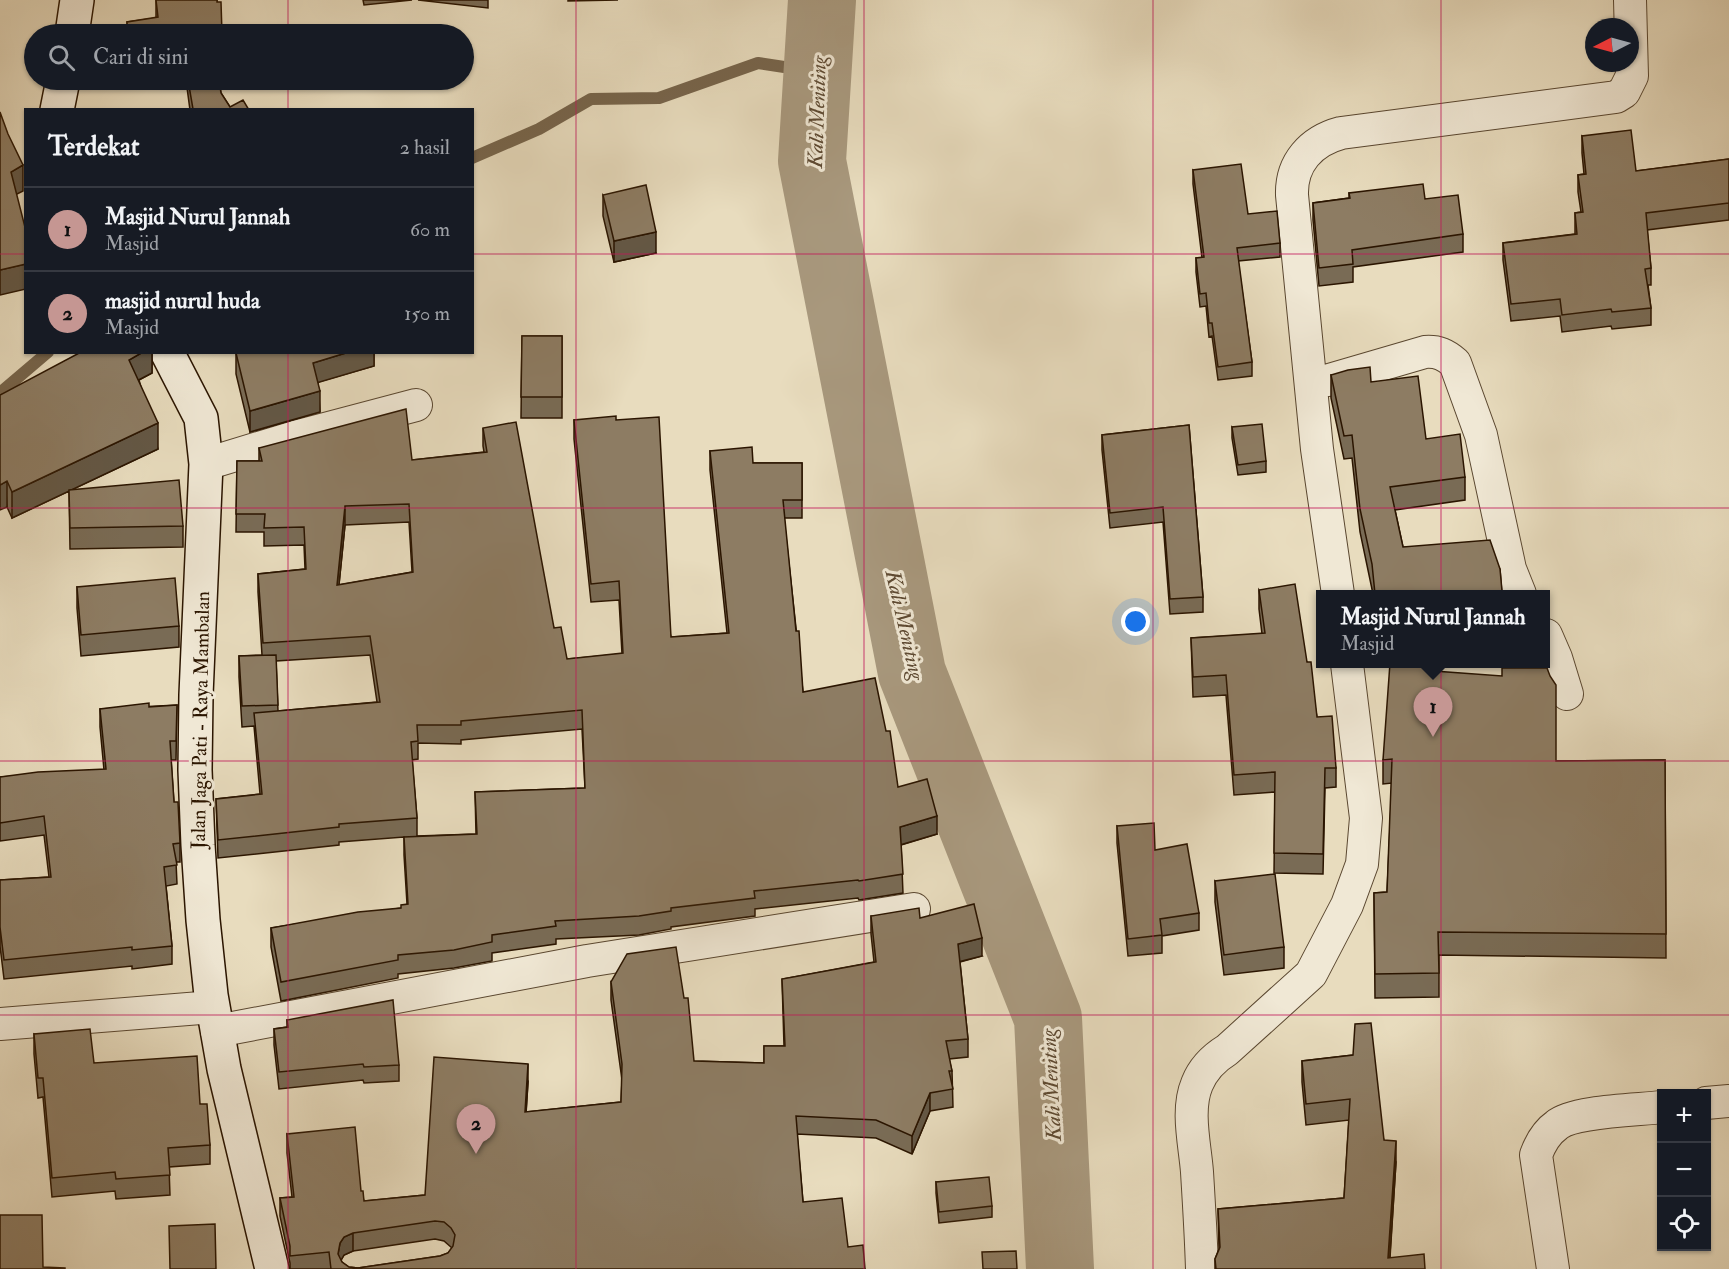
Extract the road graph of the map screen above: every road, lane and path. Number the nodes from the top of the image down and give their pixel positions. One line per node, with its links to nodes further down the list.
1 (77, 0): 3 (street)
2 (1630, 0): 7 (street)
3 (73, 24)
4 (61, 90): 5 (street)
5 (57, 108)
6 (167, 354): 9 (street, Jalan Jaga Pati - Raya Mambalan)
7 (1311, 385): 10 (street); 11 (street)
8 (416, 405): 9 (street)
9 (206, 464): 16 (street, Jalan Jaga Pati - Raya Mambalan)
10 (1337, 590)
11 (1518, 590)
12 (1550, 645): 14 (street)
13 (1348, 668): 22 (street)
14 (1567, 694)
15 (915, 909): 16 (street)
16 (215, 1019): 17 (street); 21 (street, Jalan Jaga Pati - Raya Mambalan)
17 (0, 1023)
18 (1729, 1101): 19 (street)
19 (1711, 1103)
20 (1657, 1107): 23 (street)
21 (272, 1269)
22 (1202, 1269)
23 (1554, 1269)

